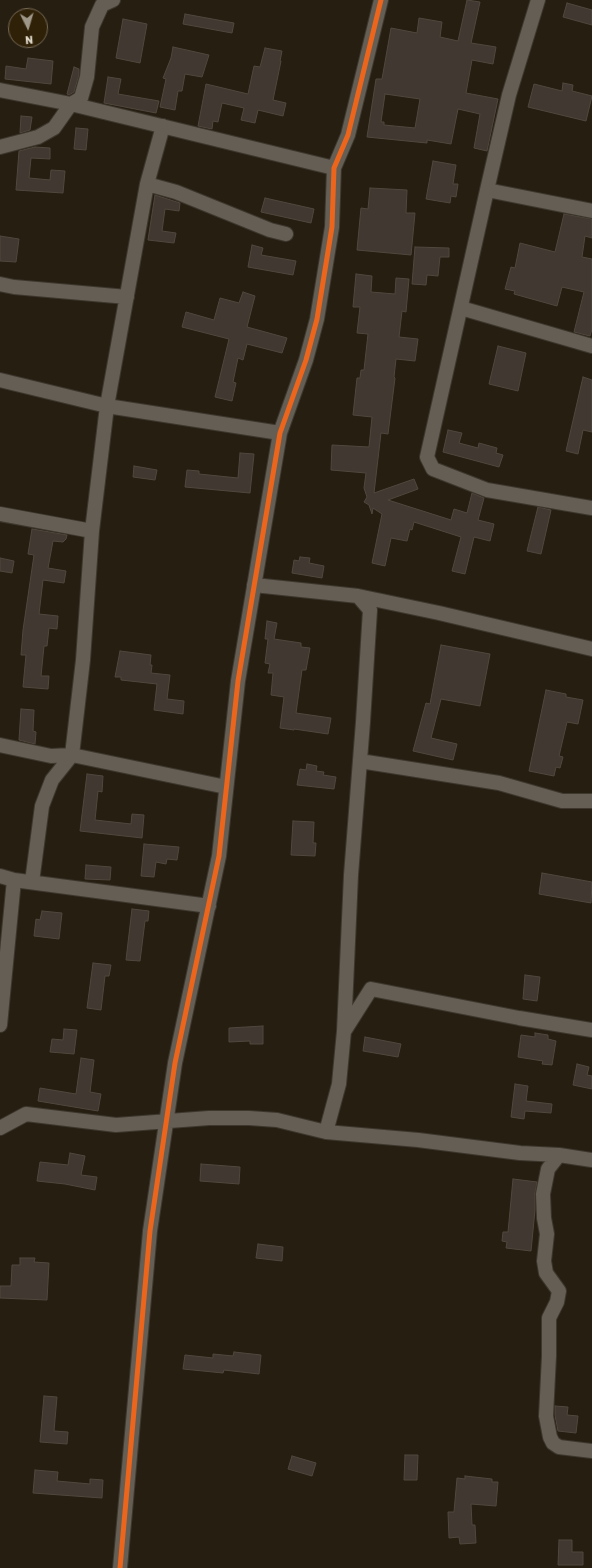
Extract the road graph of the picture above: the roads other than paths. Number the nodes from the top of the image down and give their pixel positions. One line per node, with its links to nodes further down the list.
1 (113, 0): 5 (street)
2 (381, 0): 8 (street)
3 (538, 0): 10 (street)
4 (0, 90): 5 (street)
5 (70, 104): 6 (street); 7 (street)
6 (163, 126): 8 (street); 9 (street)
7 (0, 147)
8 (334, 168): 19 (street)
9 (147, 184): 12 (street); 14 (street)
10 (487, 190): 11 (street); 15 (street)
11 (592, 211)
12 (286, 234)
13 (0, 284): 14 (street)
14 (127, 297): 18 (street)
15 (461, 308): 16 (street); 20 (street)
16 (592, 346)
17 (0, 380): 18 (street)
18 (107, 406): 19 (street); 22 (street)
19 (280, 433): 23 (street)
20 (592, 508)
21 (0, 514): 22 (street)
22 (92, 531): 27 (street)
23 (254, 585): 24 (street); 29 (street)
24 (358, 596): 25 (street); 28 (street)
25 (592, 649)
26 (0, 744): 27 (street)
27 (72, 755): 29 (street); 32 (street)
28 (360, 761): 30 (street); 36 (street)
29 (226, 787): 33 (street)
30 (592, 801)
31 (7, 878): 32 (street); 34 (street)
32 (32, 882): 33 (street)
33 (209, 906): 37 (street)
34 (0, 1025)
35 (592, 1030): 36 (street)
36 (344, 1031): 39 (street)
37 (166, 1121): 38 (street); 39 (street); 43 (street)
38 (0, 1128)
39 (326, 1132): 40 (street)
40 (559, 1155): 41 (street); 42 (street)
41 (592, 1160)
42 (592, 1451)
43 (120, 1568)

